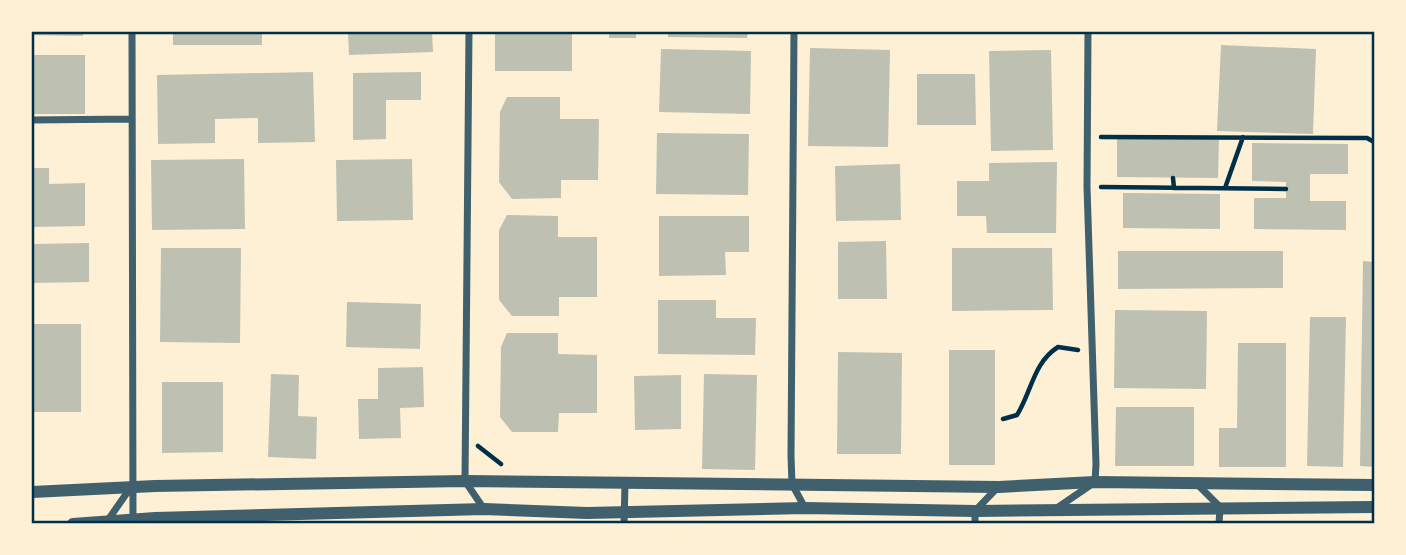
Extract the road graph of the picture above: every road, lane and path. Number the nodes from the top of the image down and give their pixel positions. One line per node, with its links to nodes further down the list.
1 (132, 32): 5 (street)
2 (469, 32): 17 (street)
3 (794, 32): 20 (street)
4 (1088, 32): 7 (street)
5 (132, 119): 6 (street); 23 (street)
6 (32, 120)
7 (1087, 137): 8 (path); 11 (street)
8 (1243, 137): 9 (path); 13 (path)
9 (1374, 140)
10 (1173, 178): 12 (path)
11 (1087, 187): 12 (path); 15 (street)
12 (1174, 188): 13 (path)
13 (1225, 188): 14 (path)
14 (1286, 189)
15 (1093, 350): 16 (path); 18 (street)
16 (1003, 419)
17 (465, 481): 19 (street); 23 (street); 29 (street)
18 (1095, 482): 21 (street); 24 (street); 30 (street)
19 (625, 484): 20 (street); 32 (street)
20 (792, 484): 24 (street); 27 (street)
21 (1197, 484): 22 (street); 26 (street)
22 (1374, 485)
23 (131, 486): 25 (street); 33 (street); 34 (street)
24 (999, 487): 31 (street)
25 (32, 492)
26 (1220, 507): 28 (street); 30 (street); 36 (street)
27 (805, 508): 31 (street); 32 (street)
28 (1374, 508)
29 (484, 509): 32 (street); 33 (street)
30 (1055, 510): 31 (street)
31 (975, 517)
32 (624, 518)
33 (133, 521): 34 (street)
34 (107, 522): 35 (street)
35 (73, 523)
36 (1219, 523)

